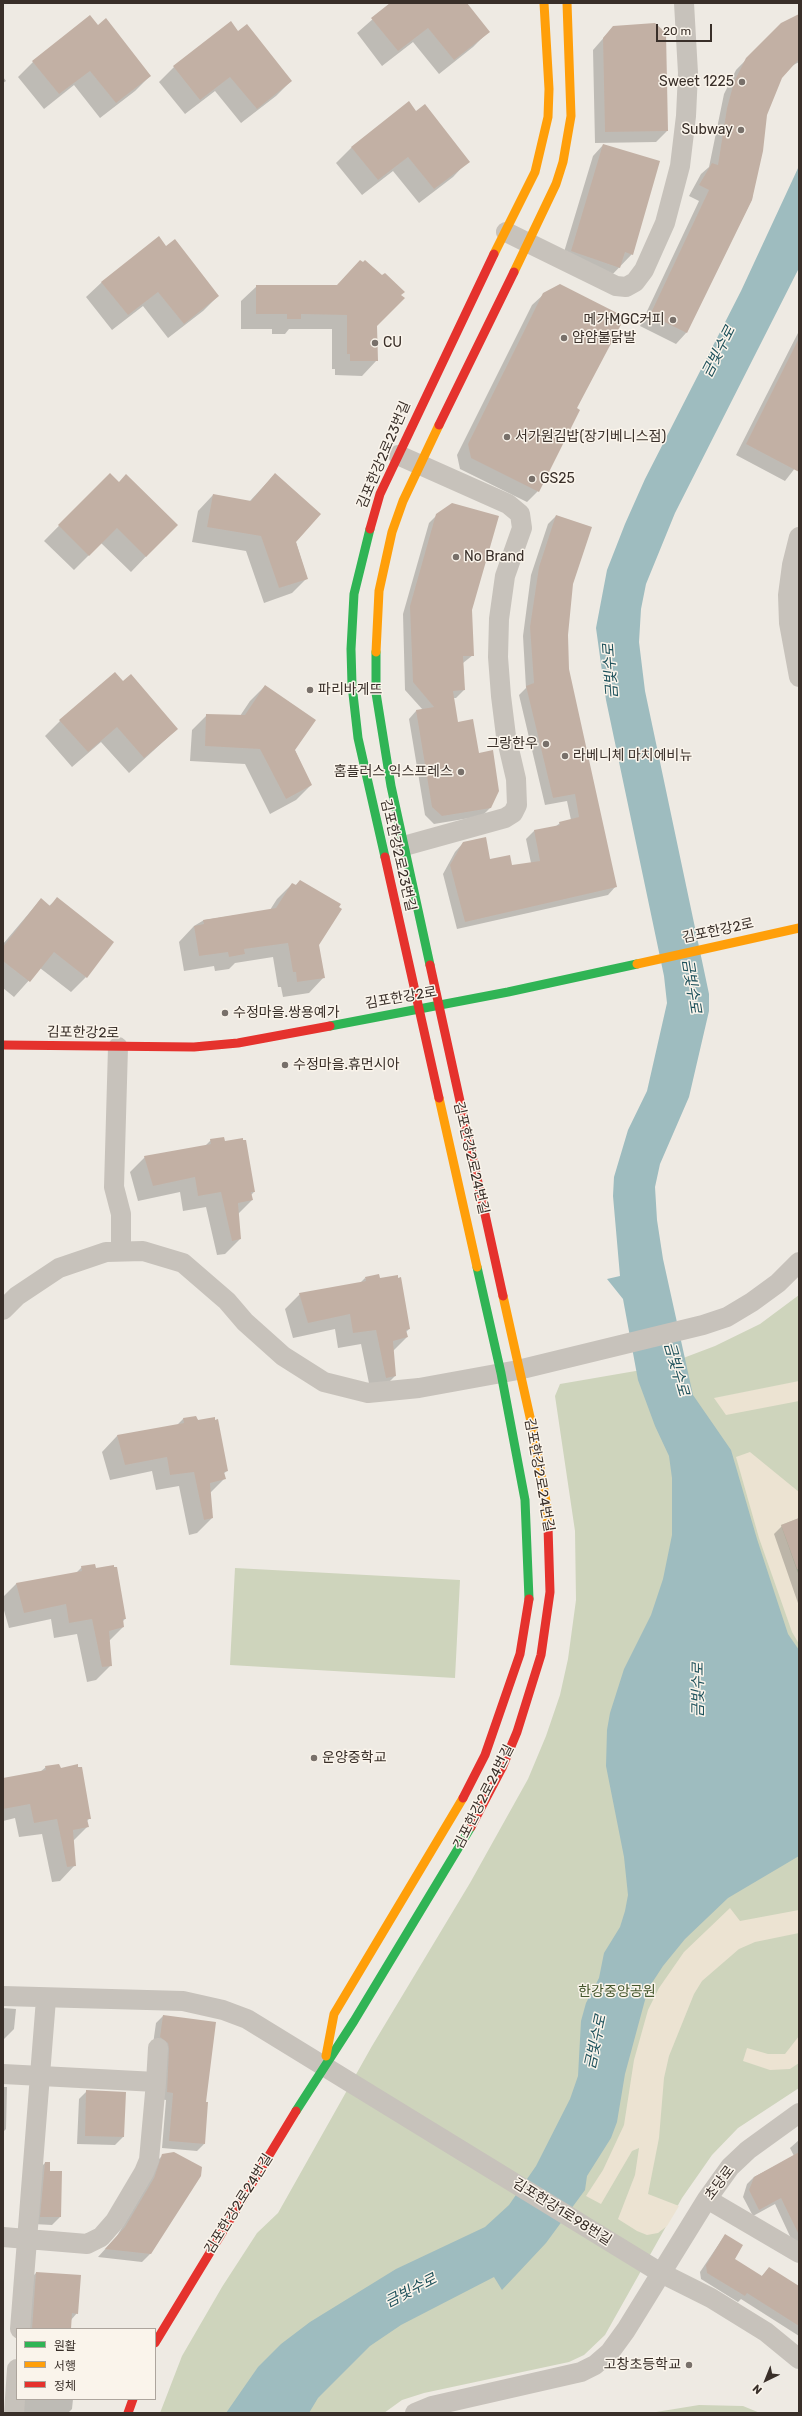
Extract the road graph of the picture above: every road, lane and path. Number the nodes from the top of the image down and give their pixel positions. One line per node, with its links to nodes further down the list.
1 (544, 3): 4 (street, 김포한강2로23번길)
2 (567, 3): 5 (street, 김포한강2로23번길)
3 (684, 3): 5 (street)
4 (506, 232): 5 (street); 6 (street, 김포한강2로23번길)
5 (529, 243): 7 (street, 김포한강2로23번길)
6 (398, 455): 7 (street); 13 (street, 김포한강2로23번길)
7 (418, 465): 10 (street, 김포한강2로23번길); 10 (street)
8 (799, 537): 9 (street)
9 (799, 677)
10 (404, 846): 12 (street, 김포한강2로23번길)
11 (799, 928): 12 (street, 김포한강2로)
12 (437, 1006): 13 (street, 김포한강2로); 19 (street, 김포한강2로24번길)
13 (420, 1008): 15 (street, 김포한강2로); 19 (street, 김포한강2로24번길)
14 (3, 1045): 15 (street, 김포한강2로)
15 (118, 1047): 16 (street)
16 (121, 1252): 18 (street); 19 (street)
17 (799, 1262): 19 (street)
18 (3, 1310)
19 (509, 1371): 23 (street, 김포한강2로24번길); 23 (street, 김포한강2로24번길)
20 (3, 1996): 21 (street)
21 (46, 1999): 23 (street); 25 (street)
22 (158, 2048): 26 (street)
23 (324, 2065): 32 (street, 김포한강1로98번길); 34 (street, 김포한강2로24번길)
24 (3, 2074): 25 (street)
25 (39, 2076): 26 (street); 30 (street)
26 (156, 2082): 30 (street)
27 (799, 2113): 28 (street, 초당로)
28 (707, 2199): 31 (street); 32 (street, 초당로)
29 (3, 2237): 30 (street)
30 (27, 2238): 33 (street)
31 (799, 2253)
32 (661, 2273): 35 (street, 김포한강1로98번길); 40 (street, 초당로)
33 (20, 2328)
34 (156, 2341)
35 (799, 2359)
36 (16, 2384): 38 (street)
37 (133, 2400): 39 (street)
38 (14, 2413)
39 (128, 2413)
40 (415, 2413)

